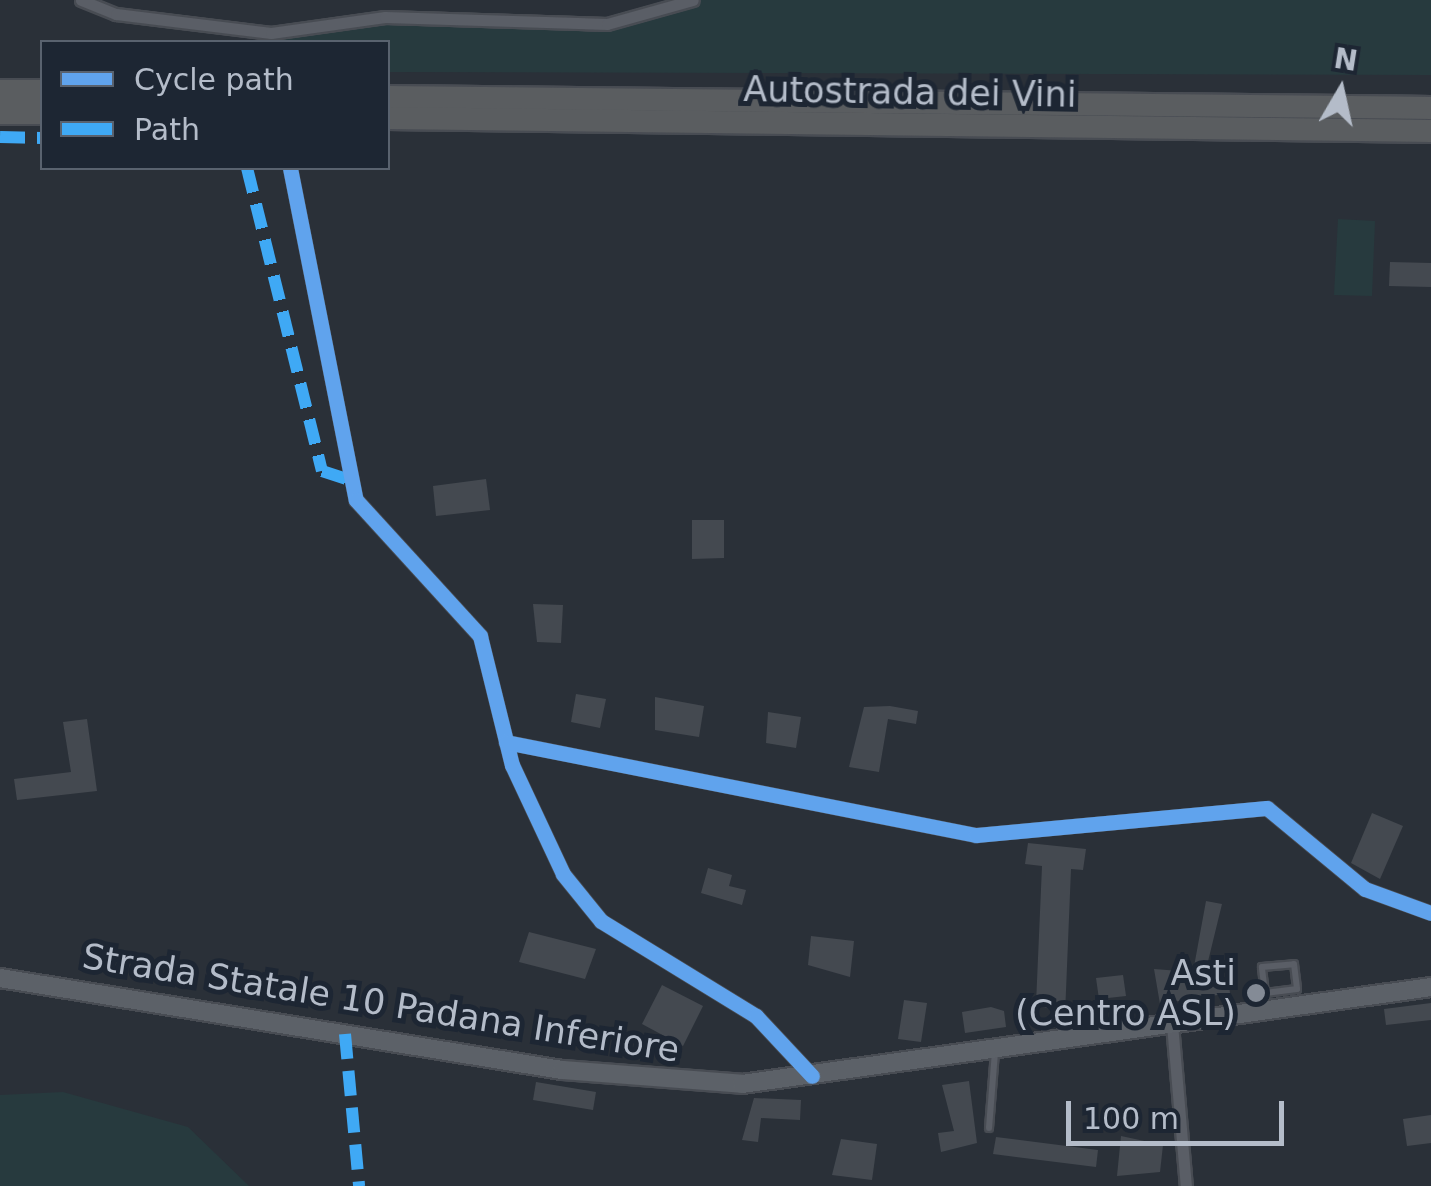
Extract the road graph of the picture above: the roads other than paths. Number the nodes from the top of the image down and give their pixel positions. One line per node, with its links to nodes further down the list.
1 (81, 0): 3 (street)
2 (693, 0): 3 (street)
3 (272, 38)
4 (0, 91): 5 (highway)
5 (40, 91)
6 (390, 96): 7 (highway, Autostrada dei Vini)
7 (1431, 108)
8 (0, 112): 9 (highway)
9 (40, 113)
10 (390, 118): 11 (highway, Autostrada dei Vini)
11 (1431, 131)
12 (290, 170): 13 (street)
13 (506, 742): 14 (street); 20 (street)
14 (1431, 912)
15 (0, 978): 20 (main road, Strada Statale 10 Padana Inferiore)
16 (1431, 987): 17 (main road, Strada Statale 10 Padana Inferiore)
17 (1291, 999): 17 (lane); 18 (main road, Strada Statale 10 Padana Inferiore)
18 (1172, 1024): 19 (main road, Strada Statale 10 Padana Inferiore); 22 (street)
19 (995, 1050): 20 (main road, Strada Statale 10 Padana Inferiore); 21 (lane)
20 (812, 1076)
21 (989, 1128)
22 (1186, 1186)

